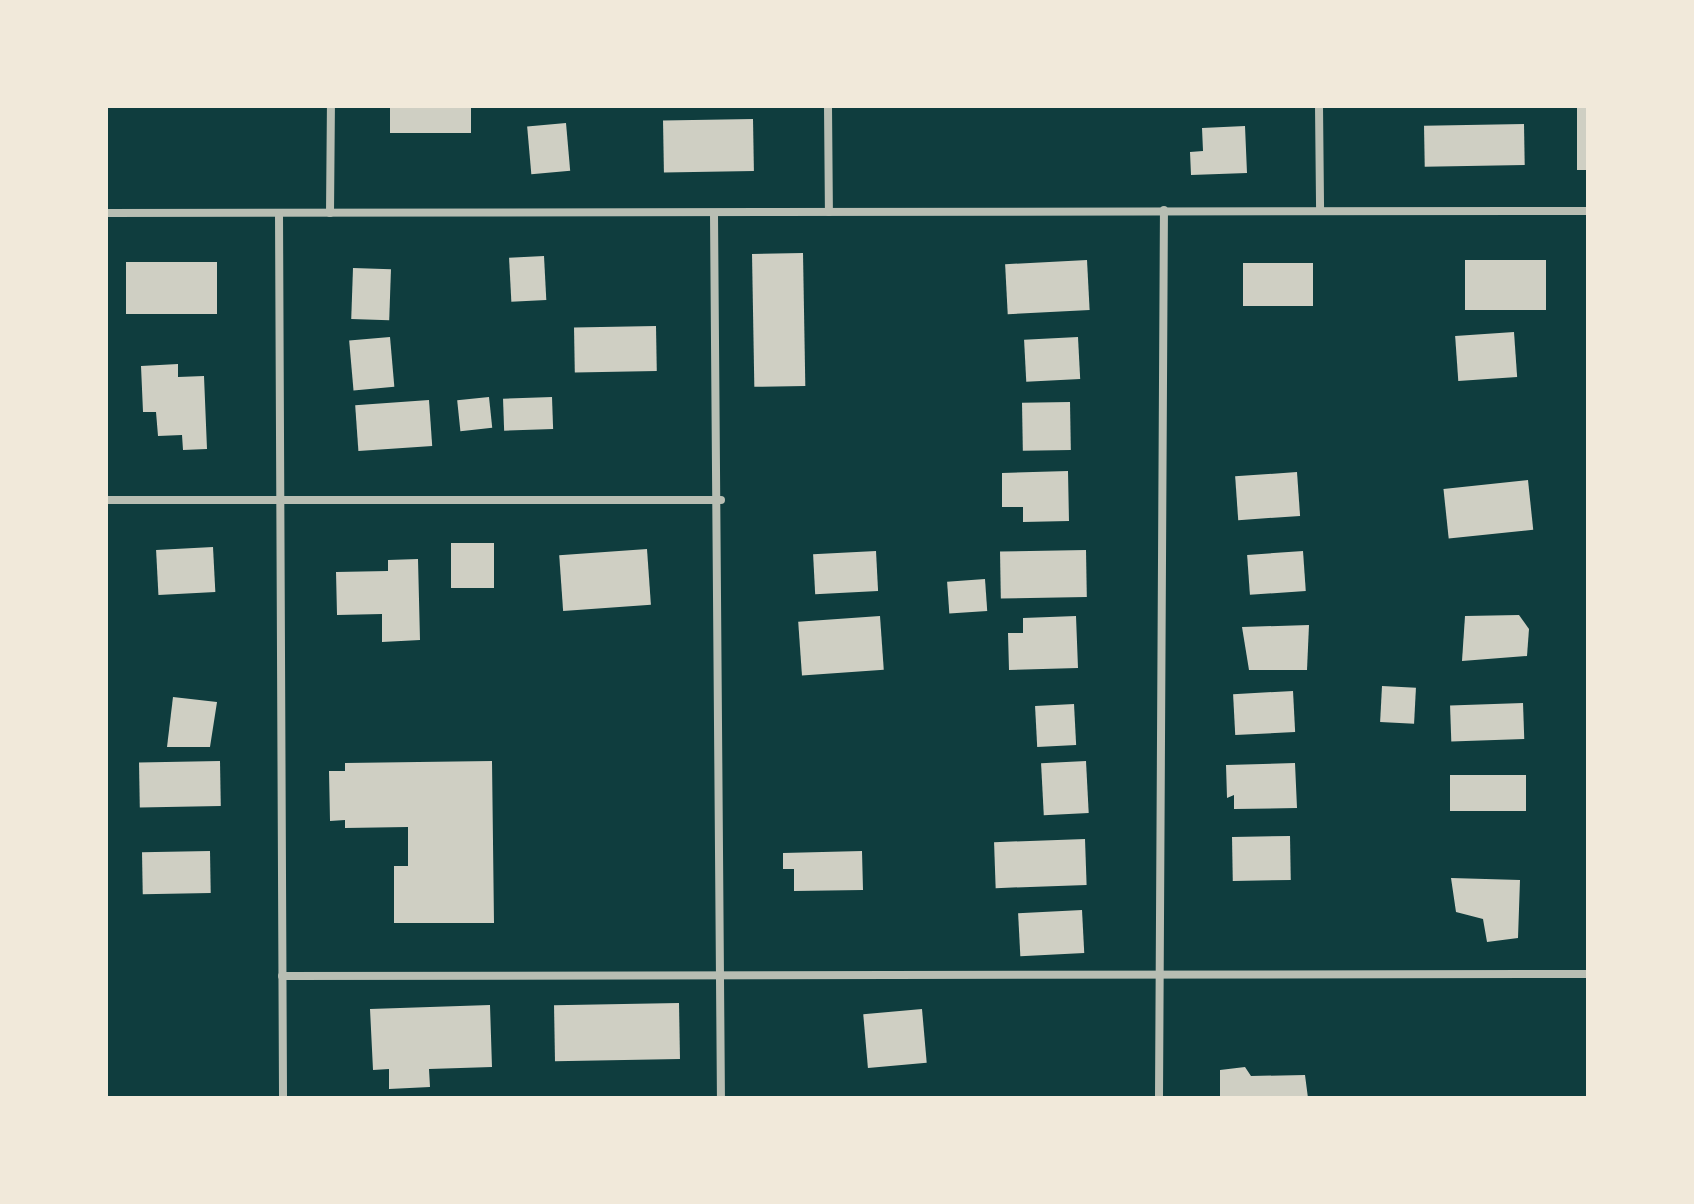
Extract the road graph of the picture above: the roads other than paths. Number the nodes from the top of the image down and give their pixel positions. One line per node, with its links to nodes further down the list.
1 (331, 106): 10 (street)
2 (828, 106): 7 (street)
3 (1319, 106): 5 (street)
4 (1164, 210): 5 (street); 7 (street); 15 (street)
5 (1320, 210): 6 (street)
6 (1588, 211)
7 (829, 212): 11 (street)
8 (106, 213): 9 (street)
9 (279, 213): 10 (street); 12 (street)
10 (330, 213): 11 (street)
11 (714, 214): 14 (street)
12 (277, 499): 13 (street); 14 (street); 17 (street)
13 (106, 500)
14 (721, 500): 18 (street)
15 (1158, 972): 16 (street); 18 (street); 21 (street)
16 (1588, 974)
17 (282, 976): 18 (street); 19 (street)
18 (721, 976): 20 (street)
19 (283, 1098)
20 (721, 1098)
21 (1159, 1098)

